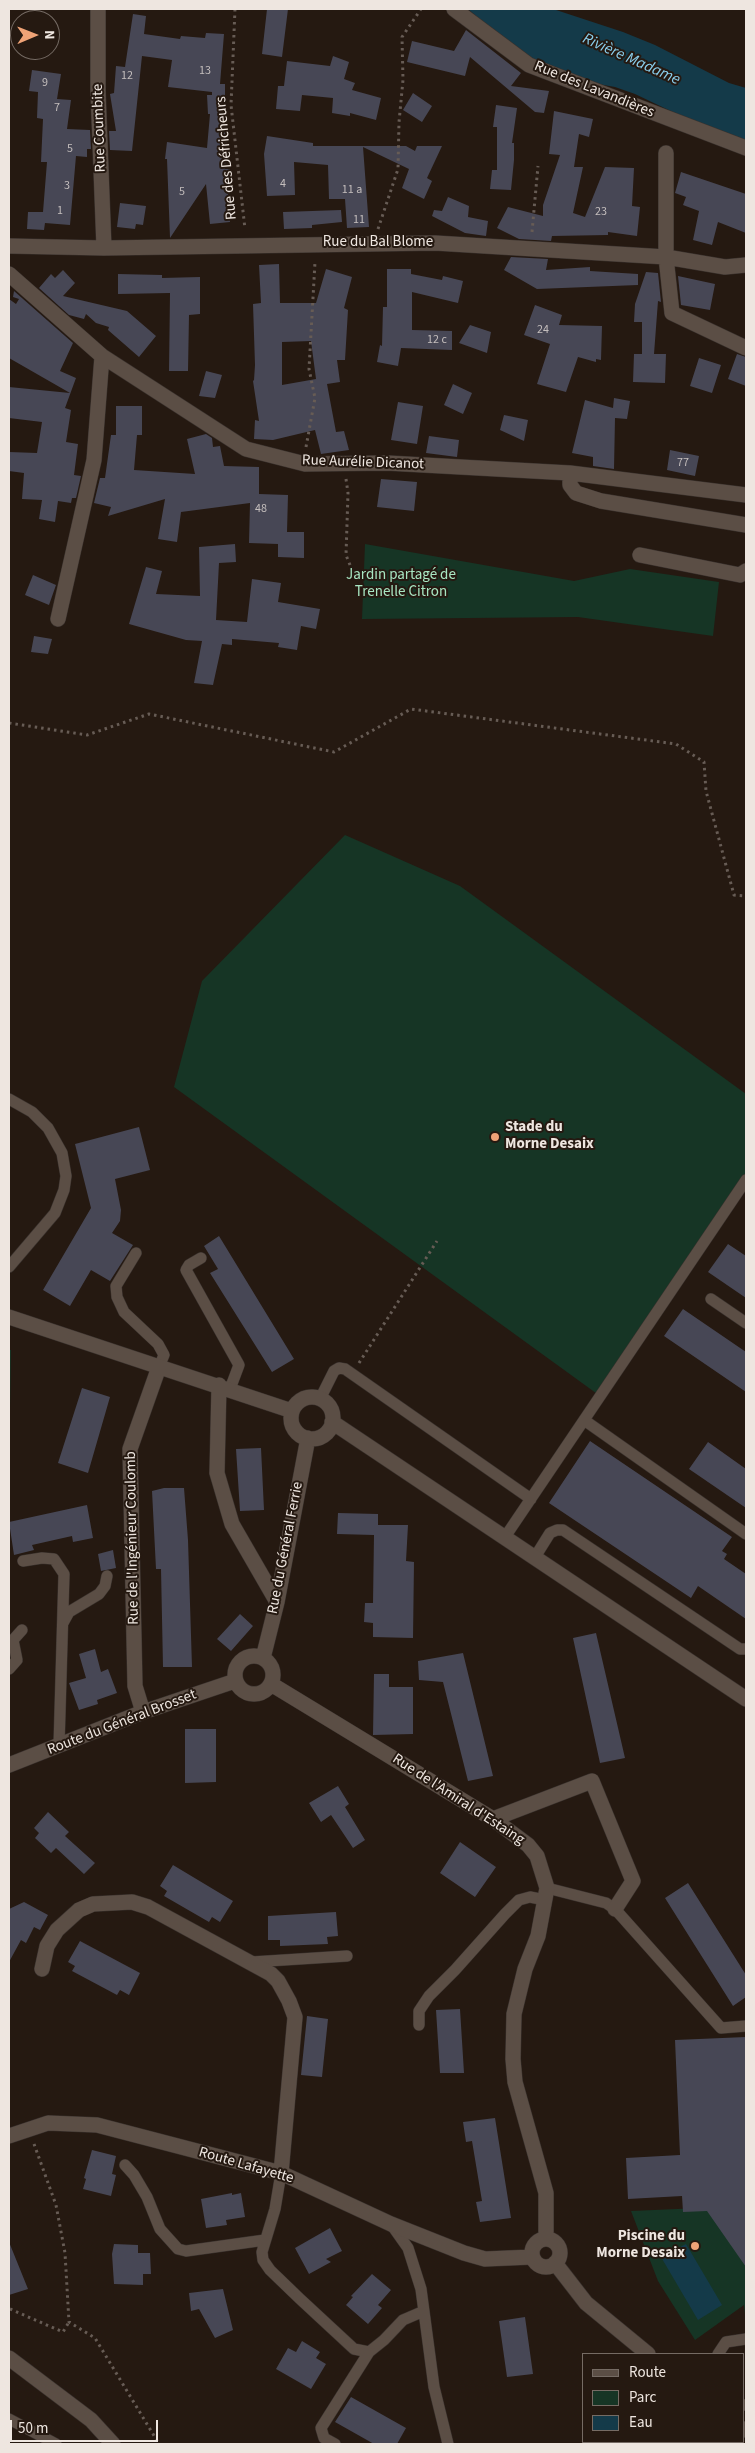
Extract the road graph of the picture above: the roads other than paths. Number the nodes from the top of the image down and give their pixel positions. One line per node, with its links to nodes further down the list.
1 (98, 9): 6 (street, Rue Coumbite)
2 (454, 9): 3 (street, Rue des Lavandières)
3 (746, 148)
4 (666, 153): 7 (street)
5 (9, 246): 6 (street, Rue du Bal Blome)
6 (104, 248): 7 (street, Rue du Bal Blome)
7 (666, 257): 8 (street, Rue du Bal Blome); 10 (street)
8 (746, 265)
9 (9, 274): 11 (street, Rue Aurélie Dicanot)
10 (746, 348)
11 (102, 356): 12 (street, Rue Aurélie Dicanot); 17 (street)
12 (570, 473): 13 (street, Rue Aurélie Dicanot); 14 (street)
13 (746, 495)
14 (746, 525)
15 (640, 555): 16 (street)
16 (746, 571)
17 (58, 619)
18 (9, 1099): 22 (lane)
19 (746, 1180): 30 (lane)
20 (136, 1253): 26 (lane)
21 (201, 1258): 27 (lane)
22 (9, 1267)
23 (711, 1300): 25 (lane)
24 (9, 1317): 26 (street)
25 (746, 1324)
26 (160, 1368): 27 (street); 48 (street, Rue de l'Ingénieur Coulomb)
27 (224, 1387): 29 (street); 39 (street)
28 (320, 1399): 29 (street); 31 (street); 33 (lane)
29 (292, 1411): 32 (street)
30 (584, 1420): 33 (lane); 34 (lane)
31 (332, 1422): 32 (street); 35 (street)
32 (308, 1438): 39 (street, Rue du Général Ferrie)
33 (532, 1499): 35 (lane)
34 (746, 1534)
35 (505, 1537): 36 (street)
36 (535, 1557): 42 (lane); 47 (street)
37 (23, 1561): 40 (lane)
38 (107, 1576): 40 (lane)
39 (277, 1602): 43 (street, Rue du Général Ferrie)
40 (63, 1623): 49 (lane)
41 (22, 1630): 44 (lane)
42 (746, 1649)
43 (263, 1658): 45 (street); 46 (street)
44 (9, 1669)
45 (235, 1681): 46 (street); 48 (street, Route du Général Brosset)
46 (271, 1684): 51 (street, Rue de l'Amiral d'Estaing)
47 (746, 1699)
48 (143, 1712): 49 (street, Route du Général Brosset)
49 (59, 1746): 50 (street, Route du Général Brosset)
50 (9, 1765)
51 (493, 1819): 52 (street, Rue de l'Amiral d'Estaing); 53 (street)
52 (546, 1894): 53 (lane); 57 (lane); 63 (street, Rue de l'Amiral d'Estaing)
53 (614, 1909): 58 (lane)
54 (347, 1956): 55 (lane)
55 (252, 1962): 56 (street); 61 (street)
56 (42, 1969)
57 (419, 2025)
58 (746, 2026)
59 (9, 2136): 61 (street, Route Lafayette)
60 (124, 2165): 64 (lane)
61 (281, 2173): 62 (street, Route Lafayette); 64 (lane)
62 (391, 2224): 65 (street, Route Lafayette); 67 (lane)
63 (546, 2239): 65 (street); 66 (street)
64 (265, 2240): 69 (lane)
65 (532, 2257): 66 (street)
66 (555, 2263): 70 (street)
67 (424, 2311): 69 (lane); 77 (lane)
68 (746, 2339): 71 (lane)
69 (368, 2352): 76 (lane)
70 (647, 2353)
71 (719, 2353)
72 (9, 2358): 75 (street)
73 (9, 2419): 74 (lane)
74 (56, 2444)
75 (113, 2444)
76 (335, 2444)
77 (448, 2444)

